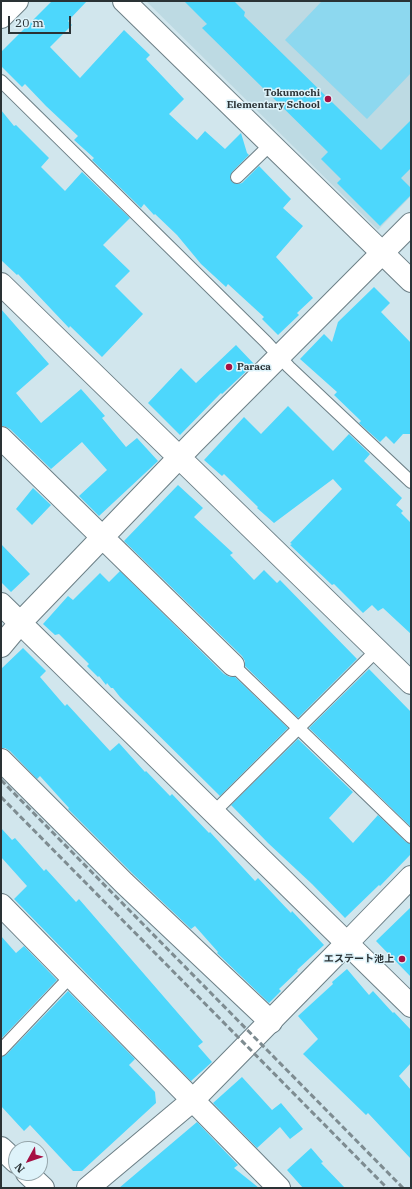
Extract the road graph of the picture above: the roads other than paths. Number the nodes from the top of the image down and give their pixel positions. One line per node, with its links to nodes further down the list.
1 (16, 1): 3 (street)
2 (124, 1): 5 (street)
3 (1, 17)
4 (1, 81): 11 (lane)
5 (271, 144): 6 (lane); 8 (street)
6 (237, 177)
7 (411, 224): 8 (street)
8 (382, 253): 9 (street); 11 (street)
9 (411, 281)
10 (1, 284): 13 (street)
11 (279, 356): 13 (street); 14 (lane)
12 (1, 438): 15 (street)
13 (179, 457): 15 (street); 19 (street)
14 (411, 482)
15 (102, 538): 17 (street); 20 (street)
16 (1, 604): 17 (street)
17 (21, 622): 18 (street); 24 (street)
18 (1, 646)
19 (377, 650): 21 (street); 22 (lane)
20 (233, 666): 22 (lane)
21 (411, 683)
22 (298, 728): 24 (lane); 25 (lane)
23 (1, 760): 31 (street)
24 (214, 812): 28 (street)
25 (411, 837)
26 (411, 877): 28 (street)
27 (1, 905): 29 (street)
28 (347, 943): 30 (street); 31 (street)
29 (71, 976): 32 (lane); 33 (street)
30 (411, 1006)
31 (271, 1022): 33 (street)
32 (1, 1050)
33 (193, 1100): 36 (street); 37 (street)
34 (36, 1181): 35 (street)
35 (43, 1188)
36 (88, 1188)
37 (279, 1188)

